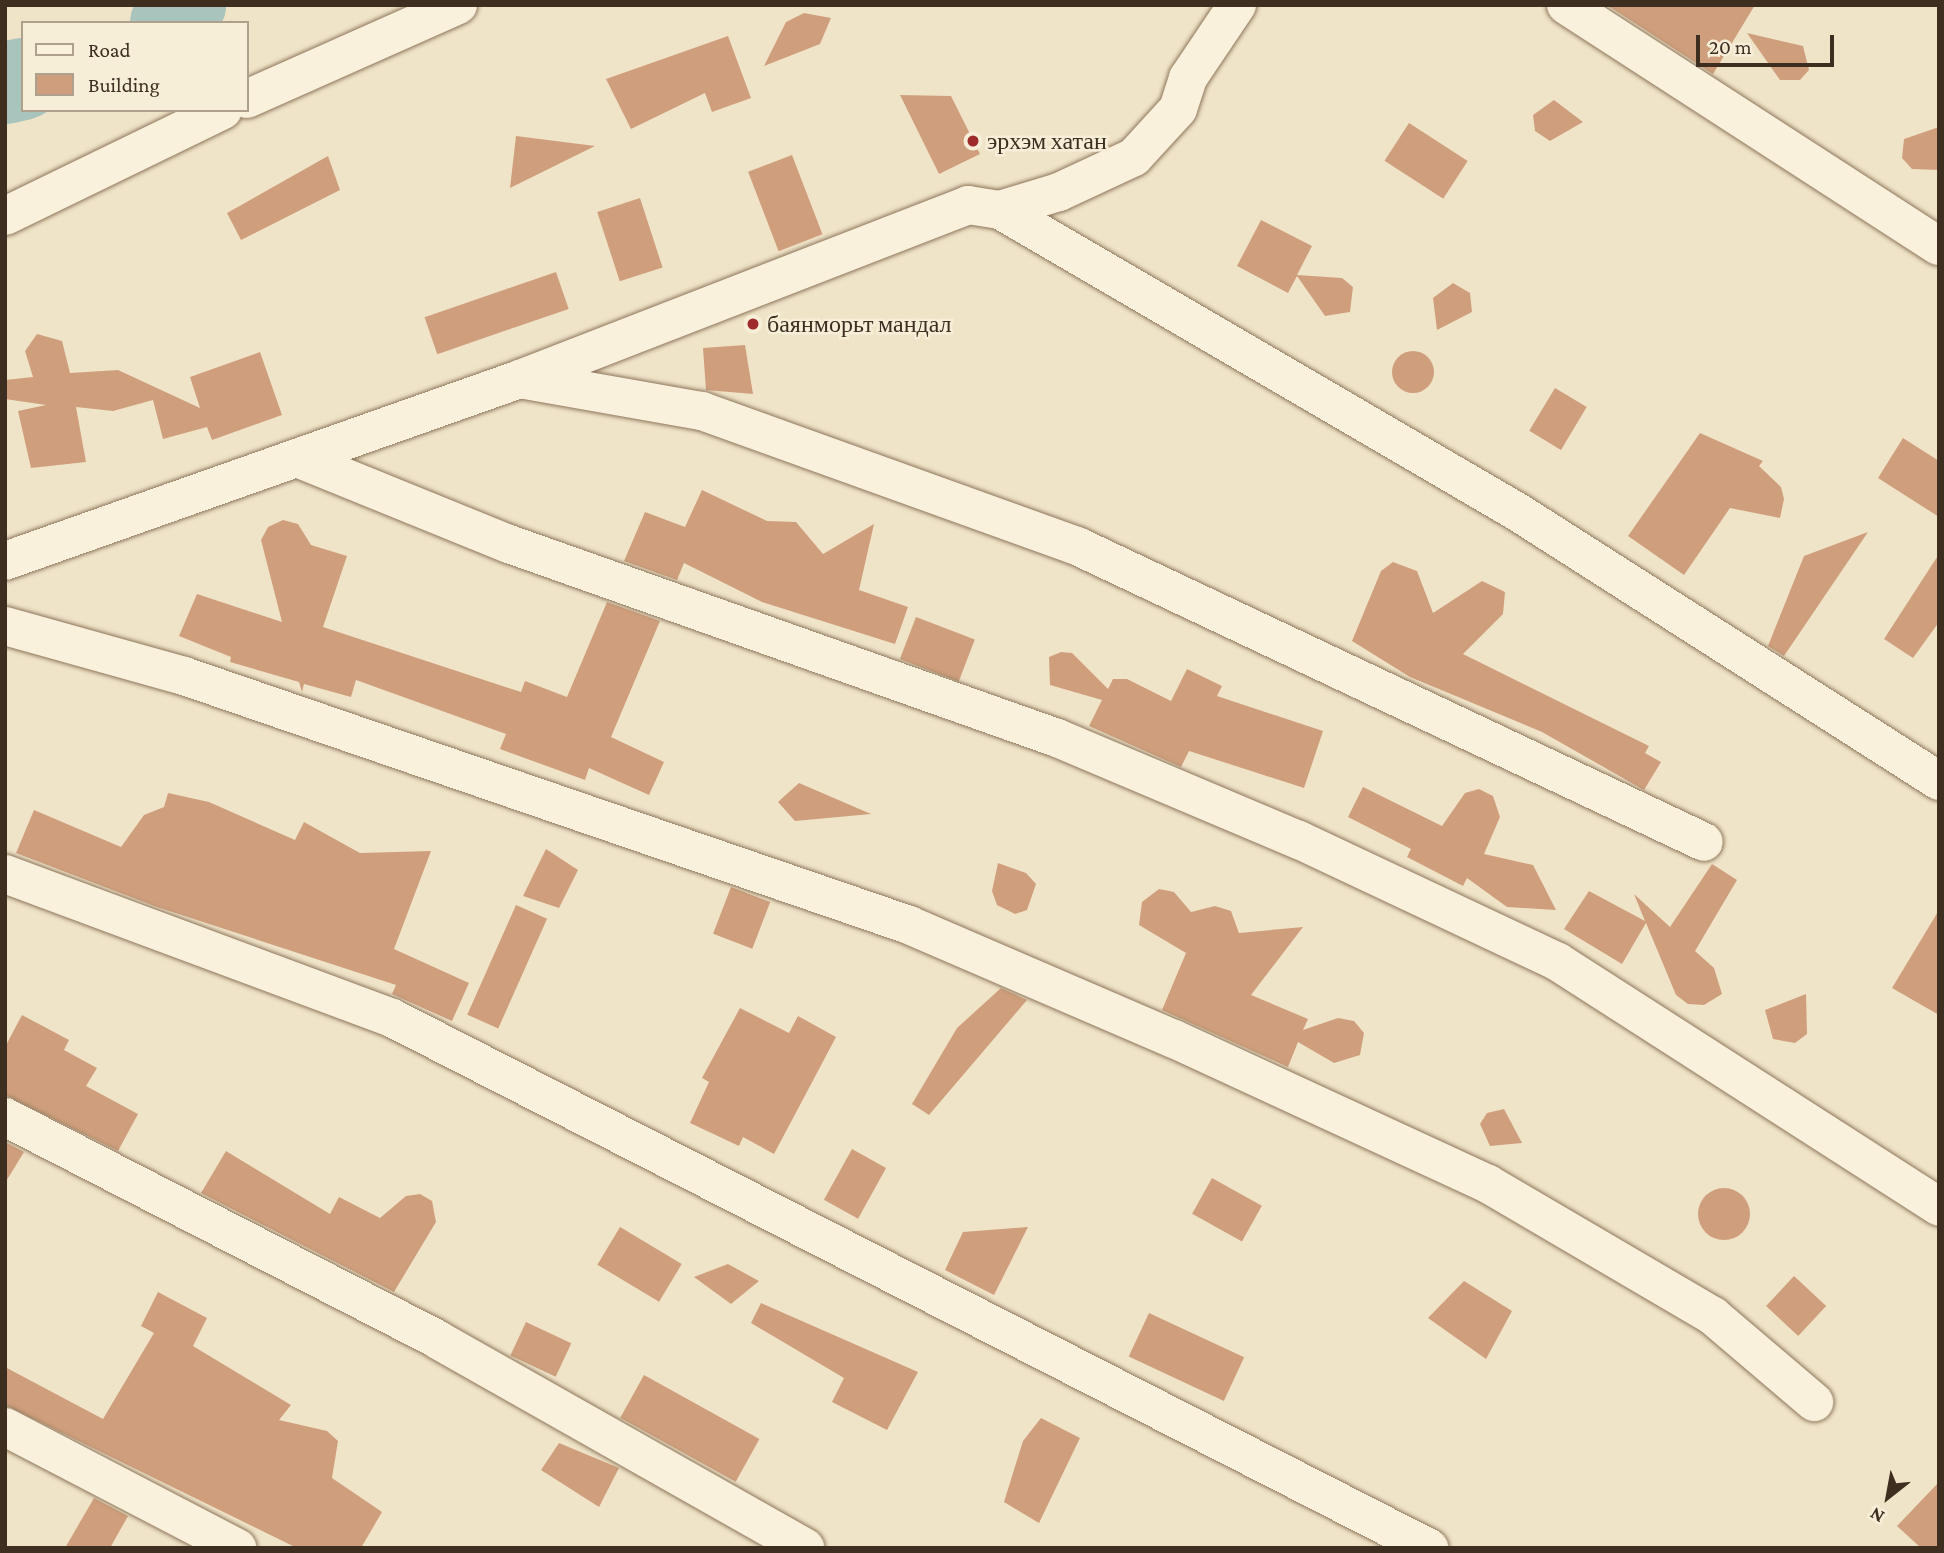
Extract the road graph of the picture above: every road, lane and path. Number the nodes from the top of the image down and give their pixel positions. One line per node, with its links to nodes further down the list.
1 (458, 5): 4 (street)
2 (1237, 5): 6 (street)
3 (1566, 5): 8 (street)
4 (248, 99)
5 (219, 112): 7 (street)
6 (1000, 210): 9 (street); 13 (street)
7 (5, 216)
8 (1939, 246)
9 (520, 379): 10 (street); 14 (street)
10 (297, 458): 11 (street); 17 (street)
11 (5, 561)
12 (5, 626): 18 (street)
13 (1939, 781)
14 (1703, 842)
15 (5, 874): 22 (street)
16 (5, 1117): 21 (street)
17 (1939, 1207)
18 (1814, 1402)
19 (5, 1427): 20 (street)
20 (237, 1548)
21 (805, 1548)
22 (1429, 1548)

